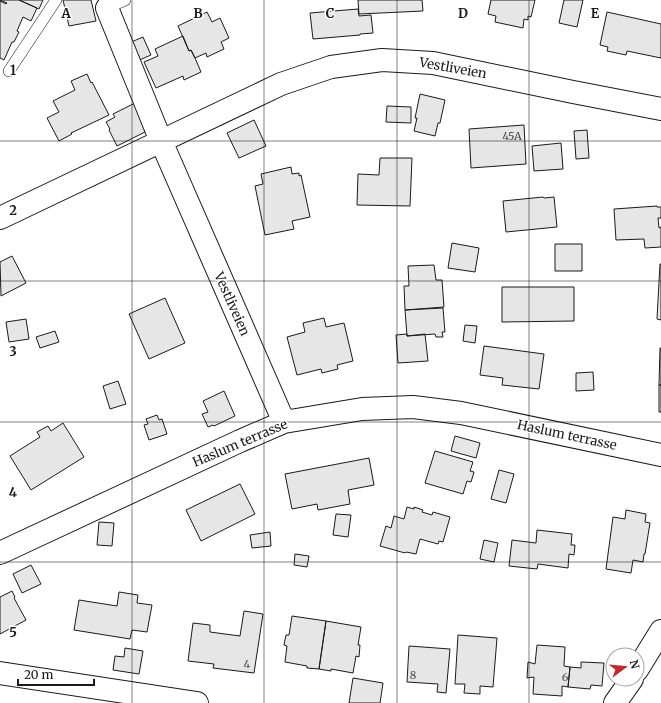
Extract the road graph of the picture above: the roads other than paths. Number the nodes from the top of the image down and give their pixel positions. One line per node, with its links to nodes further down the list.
1 (56, 0): 3 (lane)
2 (112, 3): 5 (street, Vestliveien)
3 (9, 71)
4 (661, 109): 5 (street, Vestliveien)
5 (161, 141): 6 (street, Vestliveien); 7 (street, Vestliveien)
6 (0, 218)
7 (284, 422): 8 (street, Haslum terrasse); 9 (street, Haslum terrasse)
8 (661, 455)
9 (0, 553)
10 (661, 631): 11 (street)
11 (645, 657)
12 (0, 674): 14 (street)
13 (626, 687): 15 (street)
14 (197, 703)
15 (615, 703)

